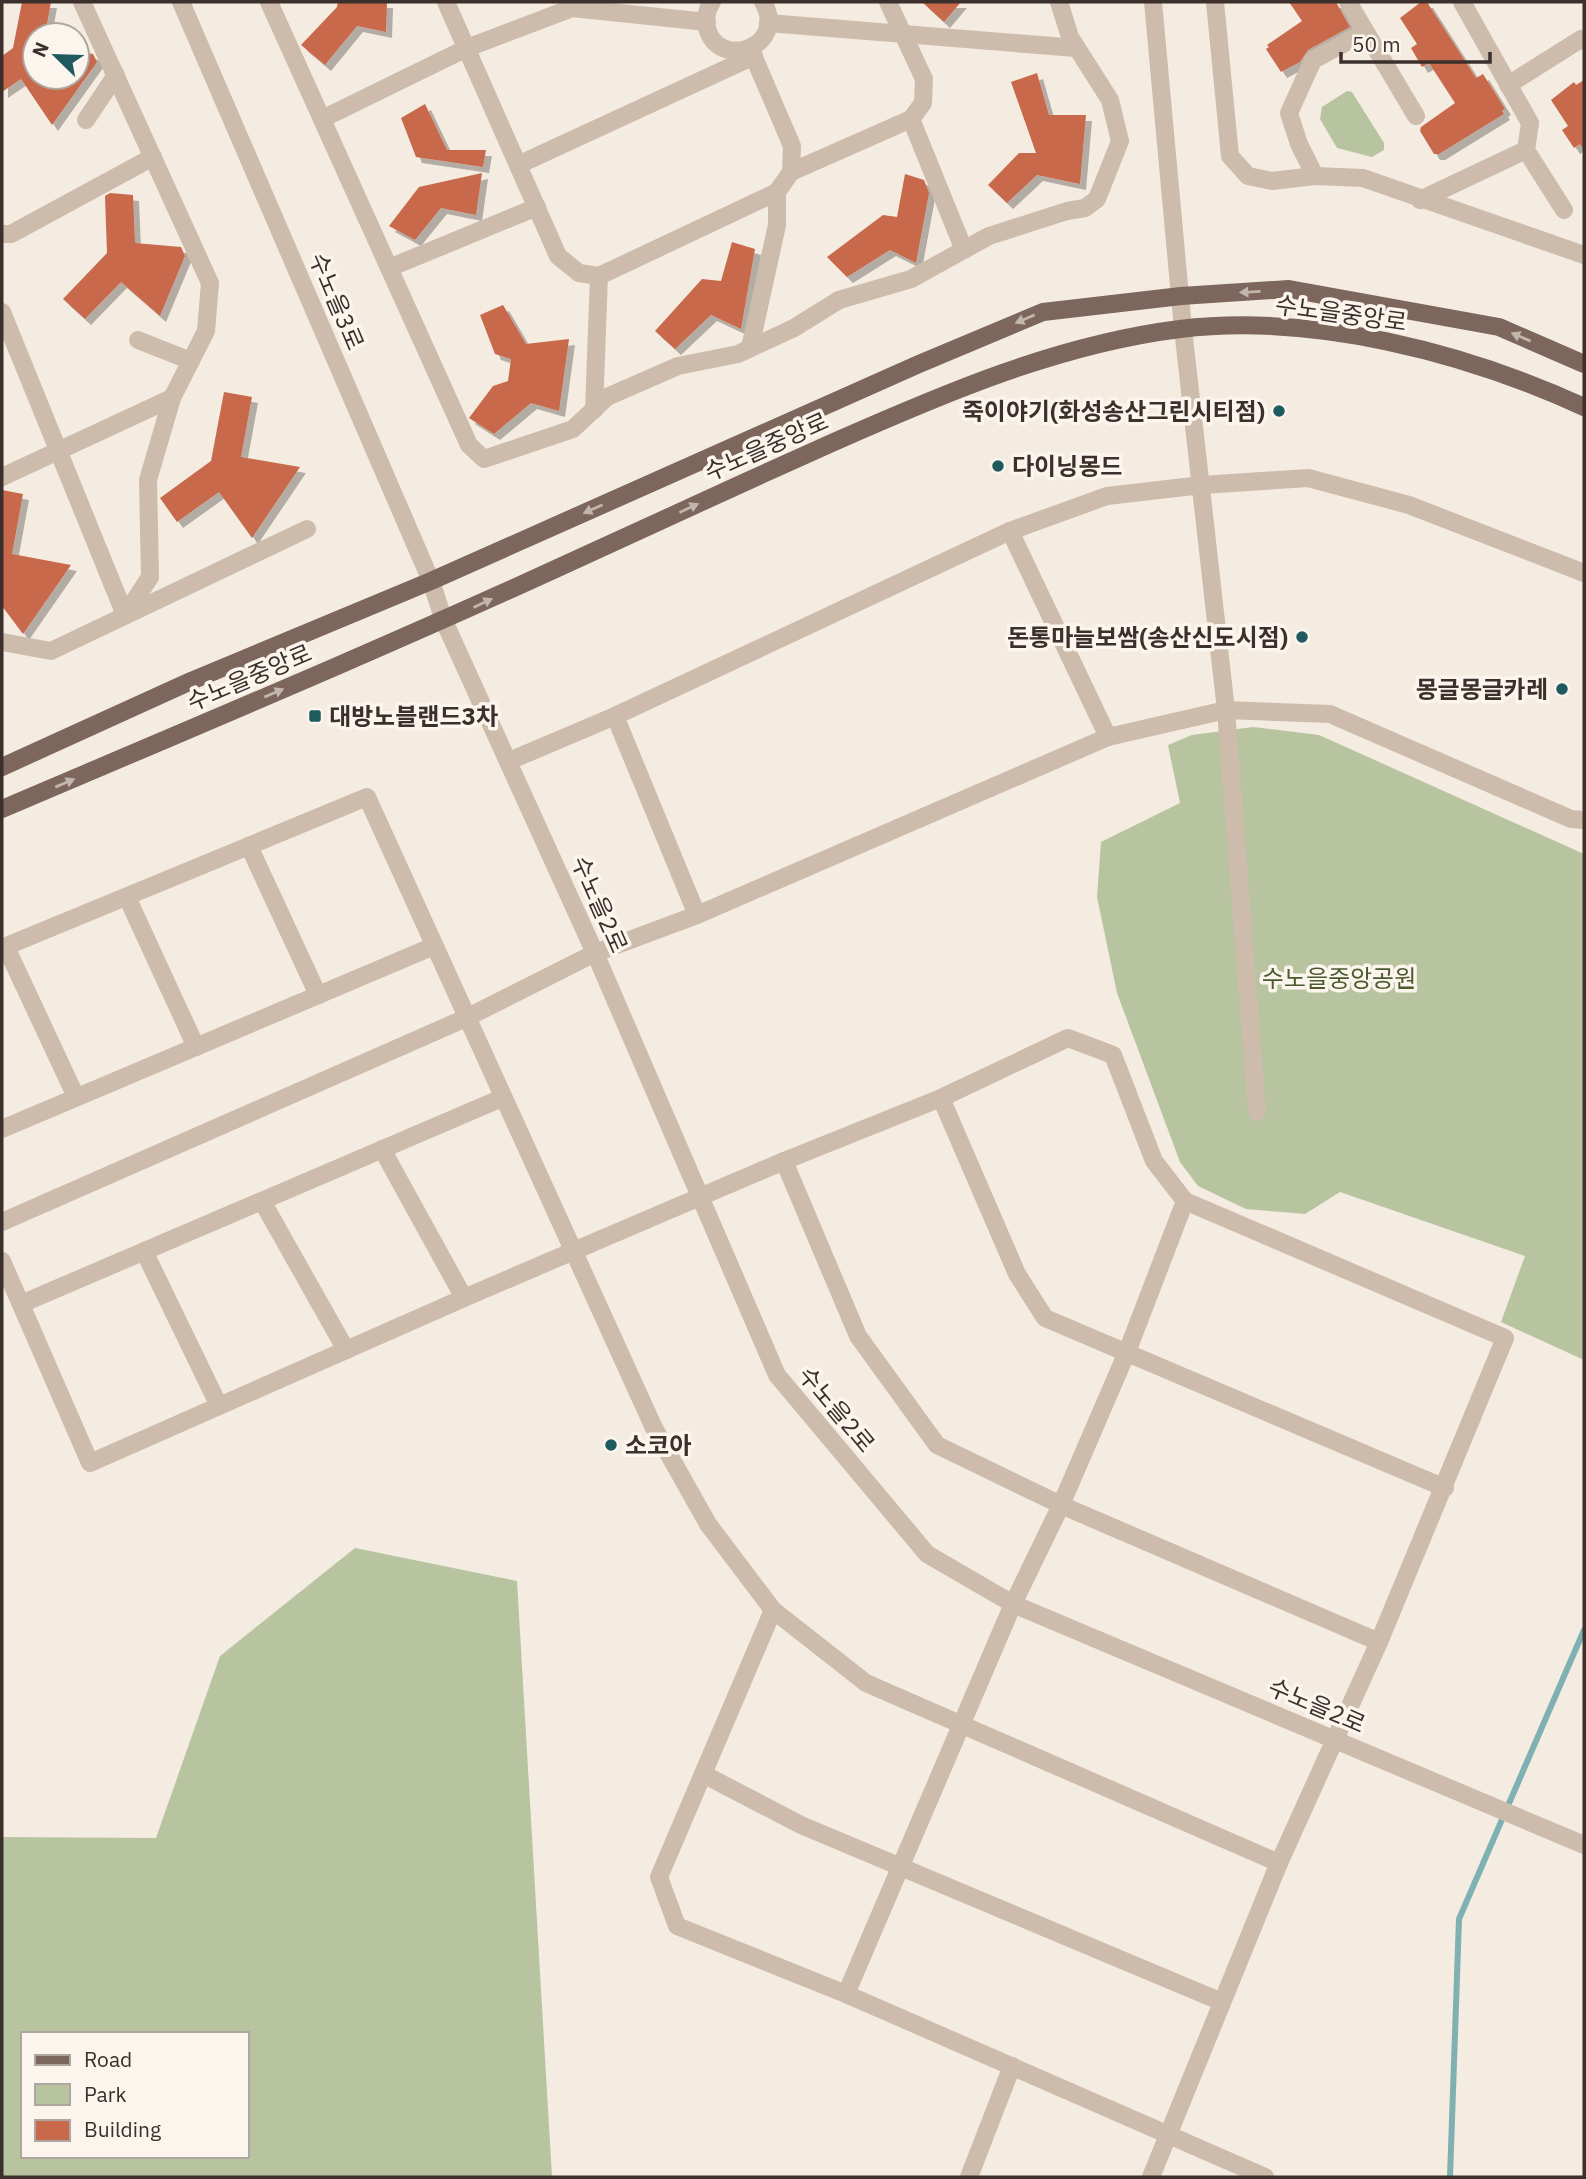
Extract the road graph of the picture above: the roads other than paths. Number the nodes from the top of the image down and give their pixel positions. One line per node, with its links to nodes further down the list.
1 (82, 2): 21 (street)
2 (181, 2): 57 (street, 수노을3로)
3 (269, 2): 24 (street)
4 (446, 2): 18 (street)
5 (712, 2): 13 (street)
6 (763, 2): 14 (street)
7 (888, 2): 16 (street)
8 (1059, 2): 19 (street)
9 (1153, 2): 41 (street)
10 (1215, 2): 31 (street)
11 (1348, 2): 15 (street)
12 (1462, 2): 22 (street)
13 (706, 22): 18 (street); 20 (street)
14 (768, 23): 16 (street); 20 (street)
15 (1365, 32): 23 (street); 31 (street)
16 (904, 35): 19 (street); 25 (street)
17 (1584, 41): 22 (street)
18 (467, 48): 24 (street); 29 (street)
19 (1076, 48): 37 (street)
20 (752, 52): 29 (street); 30 (street)
21 (116, 75): 26 (street); 28 (street)
22 (1508, 85): 27 (street)
23 (1416, 116)
24 (322, 118): 39 (street)
25 (912, 119): 30 (street); 37 (street)
26 (86, 120)
27 (1526, 150): 33 (street); 35 (street)
28 (153, 158): 36 (street); 46 (street)
29 (518, 165): 34 (street)
30 (791, 172): 32 (street)
31 (1315, 176): 33 (street)
32 (777, 192): 40 (street); 45 (street)
33 (1420, 200): 38 (street)
34 (537, 207): 39 (street); 40 (street)
35 (1564, 210)
36 (2, 234)
37 (964, 250): 45 (street)
38 (1584, 255)
39 (389, 268): 50 (street)
40 (599, 276): 50 (street)
41 (1181, 296): 43 (street); 47 (main road, 수노을중앙로, one-way to 41); 57 (main road, 수노을중앙로, one-way to 57)
42 (2, 312): 51 (street)
43 (1183, 329): 49 (main road, 수노을중앙로); 53 (street); 59 (main road, 수노을중앙로, one-way to 43)
44 (138, 340): 46 (street)
45 (750, 348): 50 (street)
46 (191, 361): 48 (street)
47 (1584, 364)
48 (172, 398): 51 (street); 58 (street)
49 (1584, 407)
50 (594, 410)
51 (60, 452): 52 (street); 58 (street)
52 (2, 477)
53 (1202, 485): 55 (street); 56 (street); 61 (street)
54 (307, 529): 58 (street)
55 (1010, 531): 62 (street); 63 (street)
56 (1584, 573)
57 (431, 581): 59 (street, 수노을3로); 65 (main road, 수노을중앙로)
58 (125, 615): 60 (street)
59 (444, 621): 64 (street, 수노을2로); 66 (main road, 수노을중앙로, one-way to 59)
60 (2, 642)
61 (1226, 710): 63 (street); 67 (street); 80 (street)
62 (615, 716): 64 (street); 70 (street)
63 (1108, 737): 70 (street)
64 (509, 761): 73 (street, 수노을2로)
65 (2, 767)
66 (2, 810)
67 (1584, 820)
68 (248, 846): 69 (street); 71 (street); 74 (street)
69 (127, 897): 72 (street); 76 (street)
70 (697, 915): 73 (street)
71 (434, 946): 74 (street); 75 (street)
72 (4, 947): 77 (street)
73 (595, 954): 75 (street); 84 (street, 수노을2로)
74 (318, 995): 76 (street)
75 (466, 1018): 78 (street); 87 (street)
76 (196, 1047): 77 (street)
77 (76, 1097): 81 (street)
78 (502, 1098): 82 (street); 89 (street)
79 (941, 1098): 83 (street); 86 (street); 94 (street)
80 (1257, 1112)
81 (2, 1129)
82 (382, 1149): 85 (street); 91 (street)
83 (784, 1161): 84 (street); 97 (street)
84 (702, 1198): 89 (street); 98 (street, 수노을2로)
85 (262, 1200): 88 (street); 93 (street)
86 (1185, 1201): 94 (street); 96 (street)
87 (2, 1222)
88 (144, 1251): 92 (street); 95 (street)
89 (572, 1253): 91 (street); 99 (street)
90 (2, 1261): 92 (street)
91 (464, 1298): 93 (street)
92 (21, 1304): 95 (street)
93 (346, 1350): 95 (street)
94 (1127, 1352): 96 (street); 97 (street)
95 (219, 1406)
96 (1445, 1488): 100 (street)
97 (1061, 1505): 98 (street); 100 (street)
98 (1013, 1604): 101 (street); 102 (street, 수노을2로)
99 (773, 1610): 101 (street); 103 (street)
100 (1379, 1642): 102 (street)
101 (960, 1726): 105 (street); 106 (street)
102 (1335, 1738): 104 (street, 수노을2로); 105 (street)
103 (703, 1774): 106 (street); 107 (street)
104 (1584, 1845)
105 (1279, 1863): 108 (street)
106 (901, 1866): 107 (street); 108 (street)
107 (846, 1994): 109 (street)
108 (1222, 2002): 110 (street)
109 (1012, 2066): 110 (street); 111 (street)
110 (1168, 2134): 112 (street); 113 (street)
111 (969, 2177)
112 (1151, 2177)
113 (1265, 2177)

